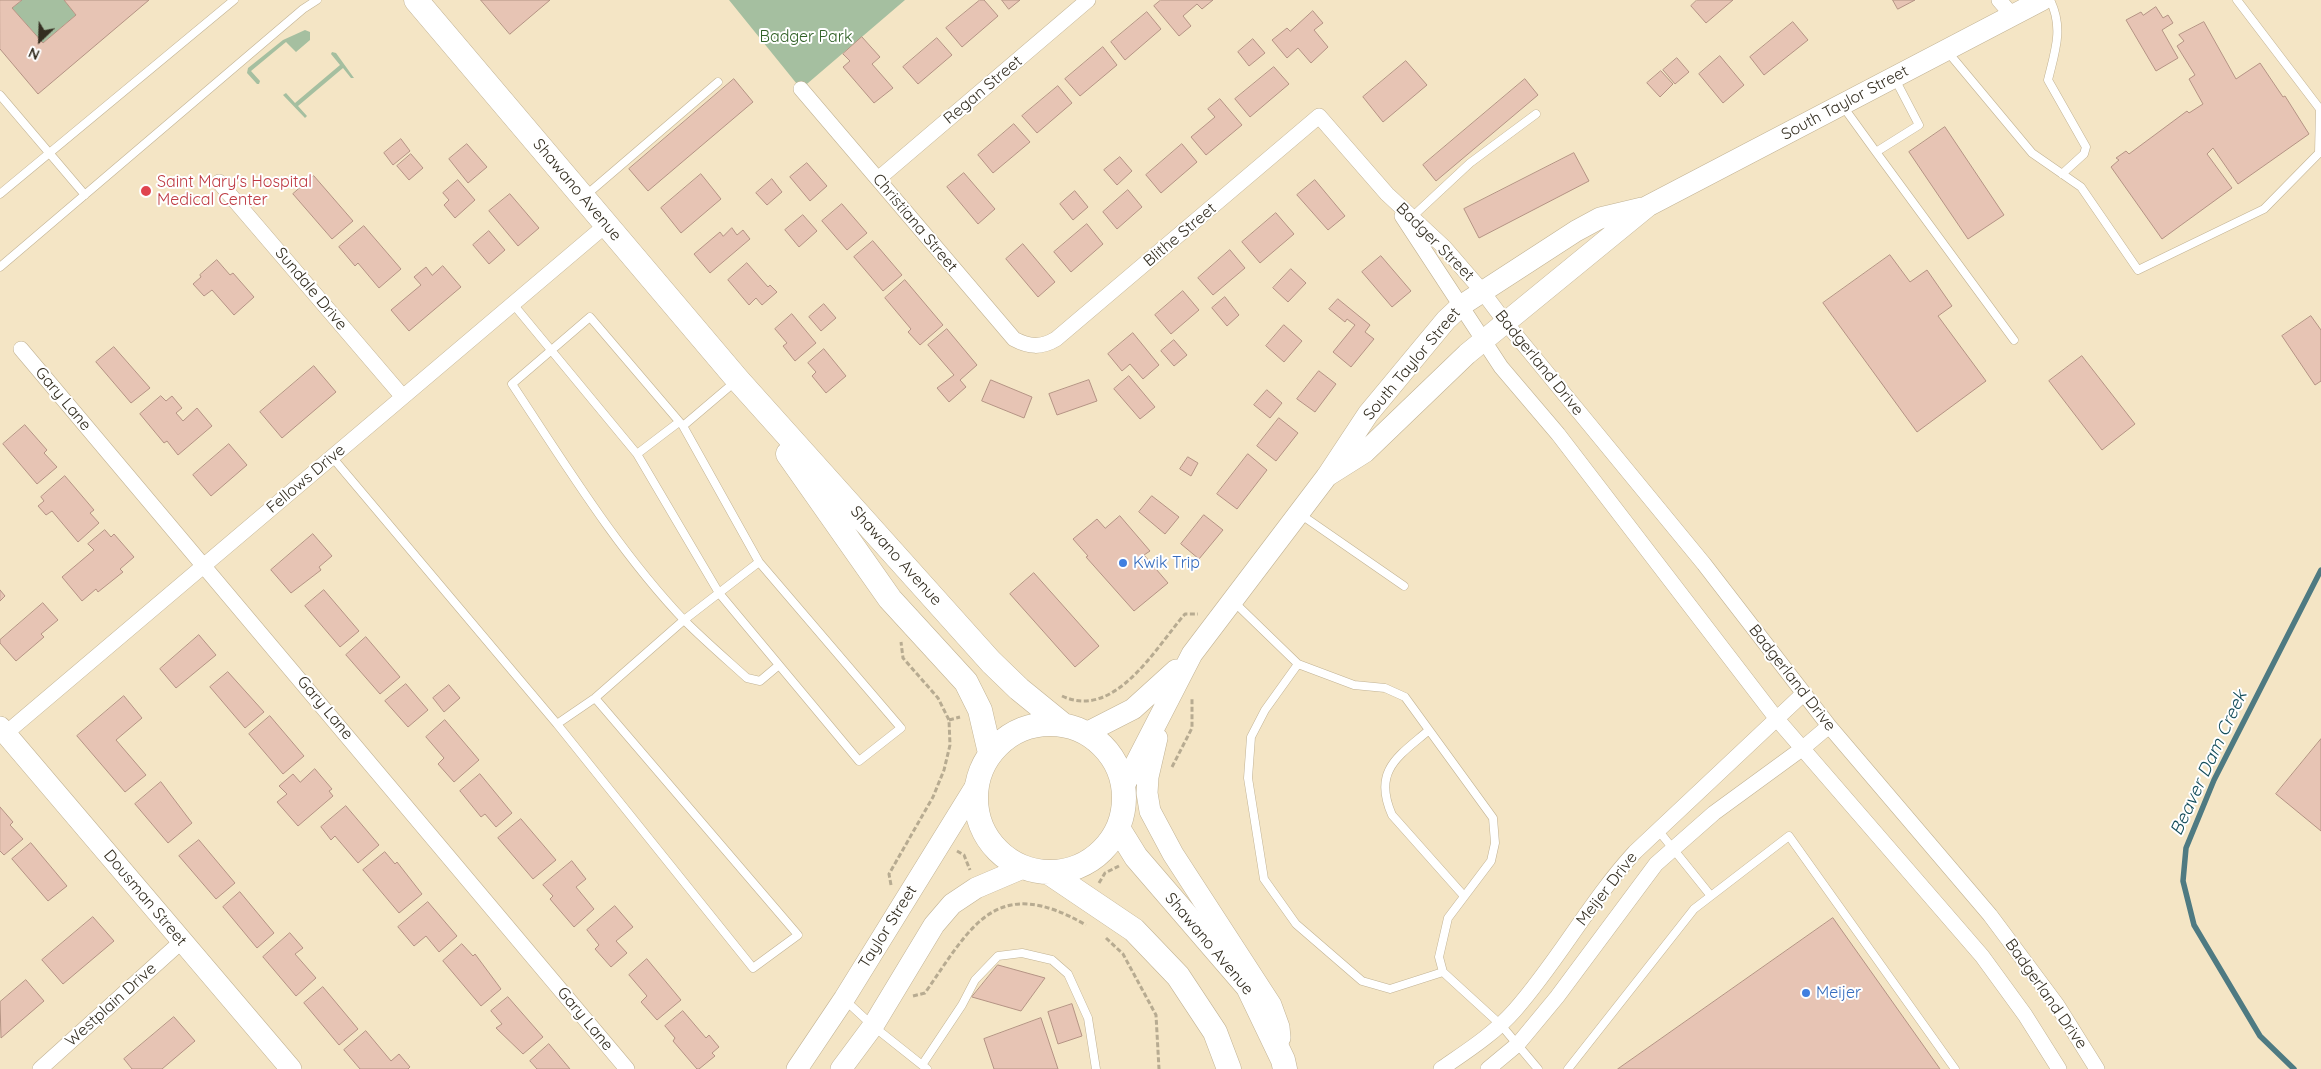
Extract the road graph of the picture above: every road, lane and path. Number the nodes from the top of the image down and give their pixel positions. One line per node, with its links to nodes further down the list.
1 (234, 0): 18 (lane)
2 (317, 0): 24 (lane)
3 (416, 0): 25 (main road, Shawano Avenue)
4 (1088, 0): 20 (street, Regan Street)
5 (2042, 0): 8 (street, South Taylor Street)
6 (2050, 0): 19 (lane)
7 (2237, 0): 19 (lane)
8 (2005, 8): 9 (street, South Taylor Street)
9 (1946, 50): 10 (street, South Taylor Street); 19 (lane)
10 (1894, 77): 14 (street, South Taylor Street); 17 (lane)
11 (718, 82): 25 (lane)
12 (801, 88): 20 (street, Christiana Street)
13 (0, 95): 18 (lane)
14 (1842, 104): 17 (lane); 26 (street, South Taylor Street)
15 (1536, 114): 27 (lane)
16 (1319, 116): 23 (street, Badger Street); 36 (street, Blithe Street)
17 (1876, 152): 34 (lane)
18 (49, 153): 22 (lane); 24 (lane)
19 (2062, 174)
20 (878, 179): 36 (street, Christiana Street)
21 (219, 182): 40 (street, Sundale Drive)
22 (0, 194)
23 (1387, 194): 27 (street, Badger Street); 32 (street, Badger Street)
24 (85, 195): 29 (lane)
25 (584, 198): 28 (main road, Shawano Avenue)
26 (1648, 206): 30 (street, South Taylor Street); 33 (street, South Taylor Street)
27 (1412, 217): 30 (street, Badger Street)
28 (606, 225): 31 (street, Fellows Drive); 39 (main road, Shawano Avenue)
29 (0, 267)
30 (1482, 291): 32 (street, South Taylor Street); 33 (street, Badgerland Drive)
31 (513, 304): 38 (lane); 40 (street, Fellows Drive)
32 (1462, 305): 35 (street, Badgerland Drive); 44 (street, South Taylor Street)
33 (1506, 323): 35 (street, South Taylor Street); 57 (street, Badgerland Drive)
34 (2014, 340)
35 (1484, 341): 44 (street, South Taylor Street); 62 (street, Badgerland Drive)
36 (1037, 346)
37 (21, 349): 47 (street, Gary Lane)
38 (551, 349): 41 (lane); 42 (lane); 52 (lane)
39 (738, 380): 41 (lane); 65 (main road, Shawano Avenue); 72 (main road, Shawano Avenue)
40 (403, 397): 43 (street, Fellows Drive)
41 (681, 424): 42 (lane); 46 (lane)
42 (637, 454): 49 (lane)
43 (332, 458): 47 (street, Fellows Drive); 64 (lane)
44 (1327, 476): 45 (street, South Taylor Street)
45 (1299, 512): 48 (lane); 50 (street, South Taylor Street)
46 (759, 562): 49 (lane); 56 (lane)
47 (205, 565): 69 (street, Fellows Drive); 101 (street, Gary Lane)
48 (1404, 586)
49 (720, 593): 52 (lane); 56 (lane)
50 (1233, 600): 53 (street, South Taylor Street); 55 (lane)
51 (1185, 614): 58 (path)
52 (684, 620): 56 (lane); 59 (lane)
53 (1192, 654): 60 (street, South Taylor Street); 70 (street, South Taylor Street)
54 (903, 658): 63 (path)
55 (1298, 664): 68 (lane); 91 (lane)
56 (779, 665)
57 (1803, 694): 62 (street, Meijer Drive); 66 (street, Badgerland Drive)
58 (1060, 695)
59 (595, 698): 64 (lane); 64 (lane)
60 (1168, 699): 75 (street, South Taylor Street); 96 (street)
61 (967, 715): 63 (path)
62 (1776, 718): 71 (street, Badgerland Drive); 78 (street, Meijer Drive)
63 (949, 720): 76 (path)
64 (557, 724)
65 (1062, 724): 70 (main road); 72 (main road)
66 (1829, 726): 71 (street, Meijer Drive); 111 (street, Badgerland Drive)
67 (1192, 728): 73 (path)
68 (1429, 730): 86 (lane); 86 (lane)
69 (3, 731): 90 (street, Dousman Street)
70 (1086, 733): 75 (main road)
71 (1803, 748): 80 (street, Meijer Drive); 110 (street, Badgerland Drive)
72 (990, 753): 74 (main road)
73 (1171, 769)
74 (976, 784): 82 (main road); 92 (street, Taylor Street)
75 (1124, 786): 77 (main road)
76 (916, 828): 79 (path); 85 (path)
77 (1118, 828): 84 (main road); 96 (main road, Shawano Avenue)
78 (1658, 830): 80 (lane); 93 (street, Meijer Drive)
79 (924, 832)
80 (1673, 849): 87 (lane); 95 (street, Meijer Drive)
81 (956, 851): 83 (path)
82 (1024, 868): 84 (main road); 94 (street)
83 (971, 872)
84 (1048, 872): 104 (main road)
85 (889, 874)
86 (1464, 896): 91 (lane)
87 (1711, 896): 108 (lane); 109 (lane)
88 (986, 905): 89 (path)
89 (990, 913)
90 (182, 941): 99 (street, Westplain Drive); 100 (street, Dousman Street)
91 (1443, 972): 93 (lane)
92 (844, 999): 94 (lane); 97 (street, Taylor Street)
93 (1501, 1025): 95 (lane); 105 (street, Meijer Drive)
94 (873, 1026): 98 (lane); 102 (street)
95 (1518, 1044): 106 (street, Meijer Drive); 107 (lane)
96 (1284, 1065)
97 (802, 1066)
98 (924, 1067): 103 (lane)
99 (40, 1069)
100 (291, 1069)
101 (627, 1069)
102 (841, 1069)
103 (1096, 1069)
104 (1229, 1069)
105 (1441, 1069)
106 (1488, 1069)
107 (1538, 1069)
108 (1568, 1069)
109 (1955, 1069)
110 (2059, 1069)
111 (2097, 1069)

